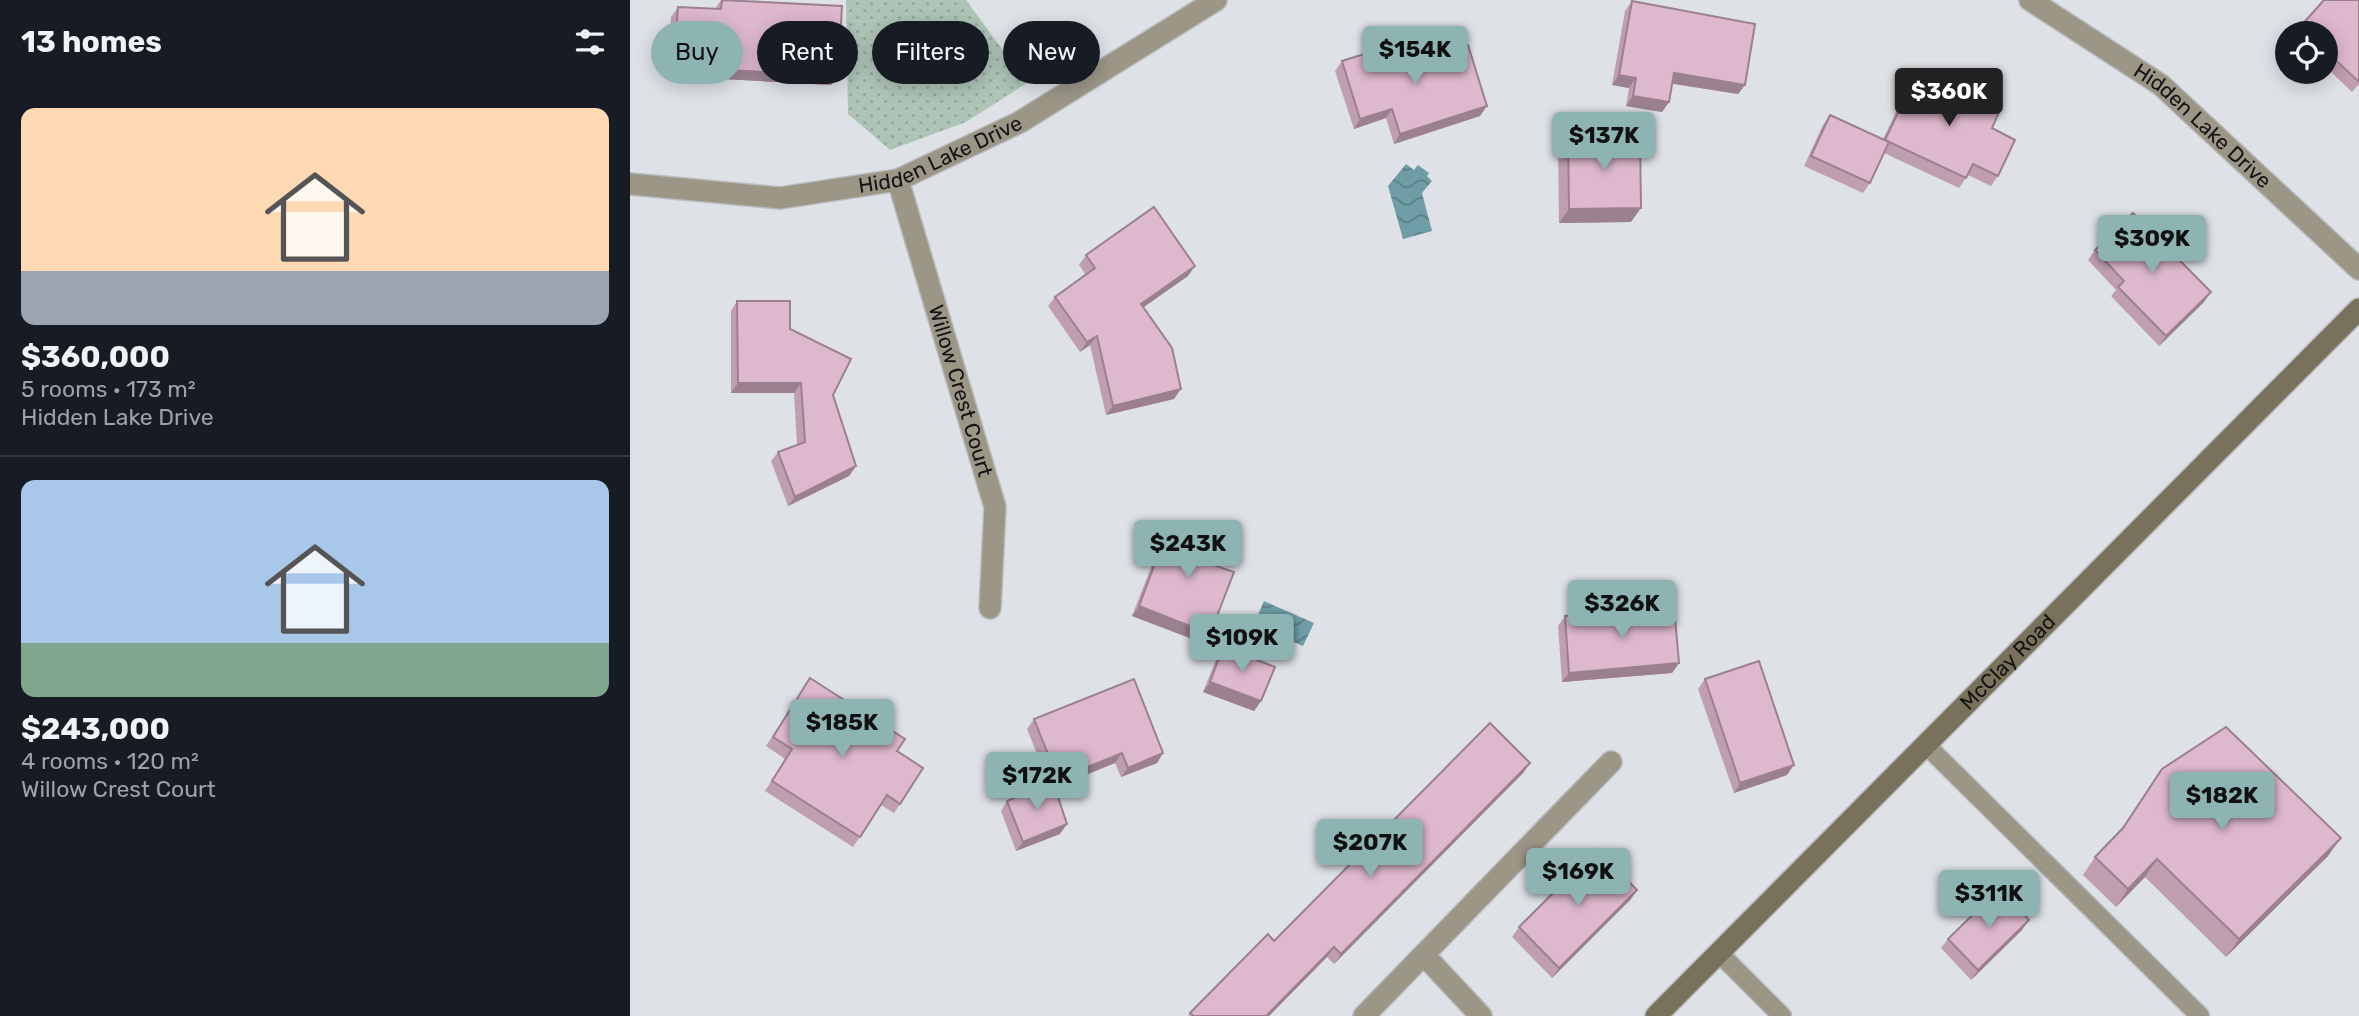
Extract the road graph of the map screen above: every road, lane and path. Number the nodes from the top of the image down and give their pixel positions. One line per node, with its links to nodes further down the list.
1 (1216, 0): 3 (street, Hidden Lake Drive)
2 (2030, 0): 5 (street, Hidden Lake Drive)
3 (898, 180): 4 (street, Hidden Lake Drive); 7 (street, Willow Crest Court)
4 (630, 184)
5 (2359, 269)
6 (2359, 309): 8 (main road, McClay Road)
7 (990, 608)
8 (1926, 745): 10 (main road, McClay Road); 16 (lane)
9 (1611, 762): 11 (street)
10 (1719, 953): 14 (main road, McClay Road); 15 (lane)
11 (1424, 955): 12 (street); 13 (street)
12 (1364, 1016)
13 (1482, 1016)
14 (1656, 1016)
15 (1782, 1016)
16 (2200, 1016)

